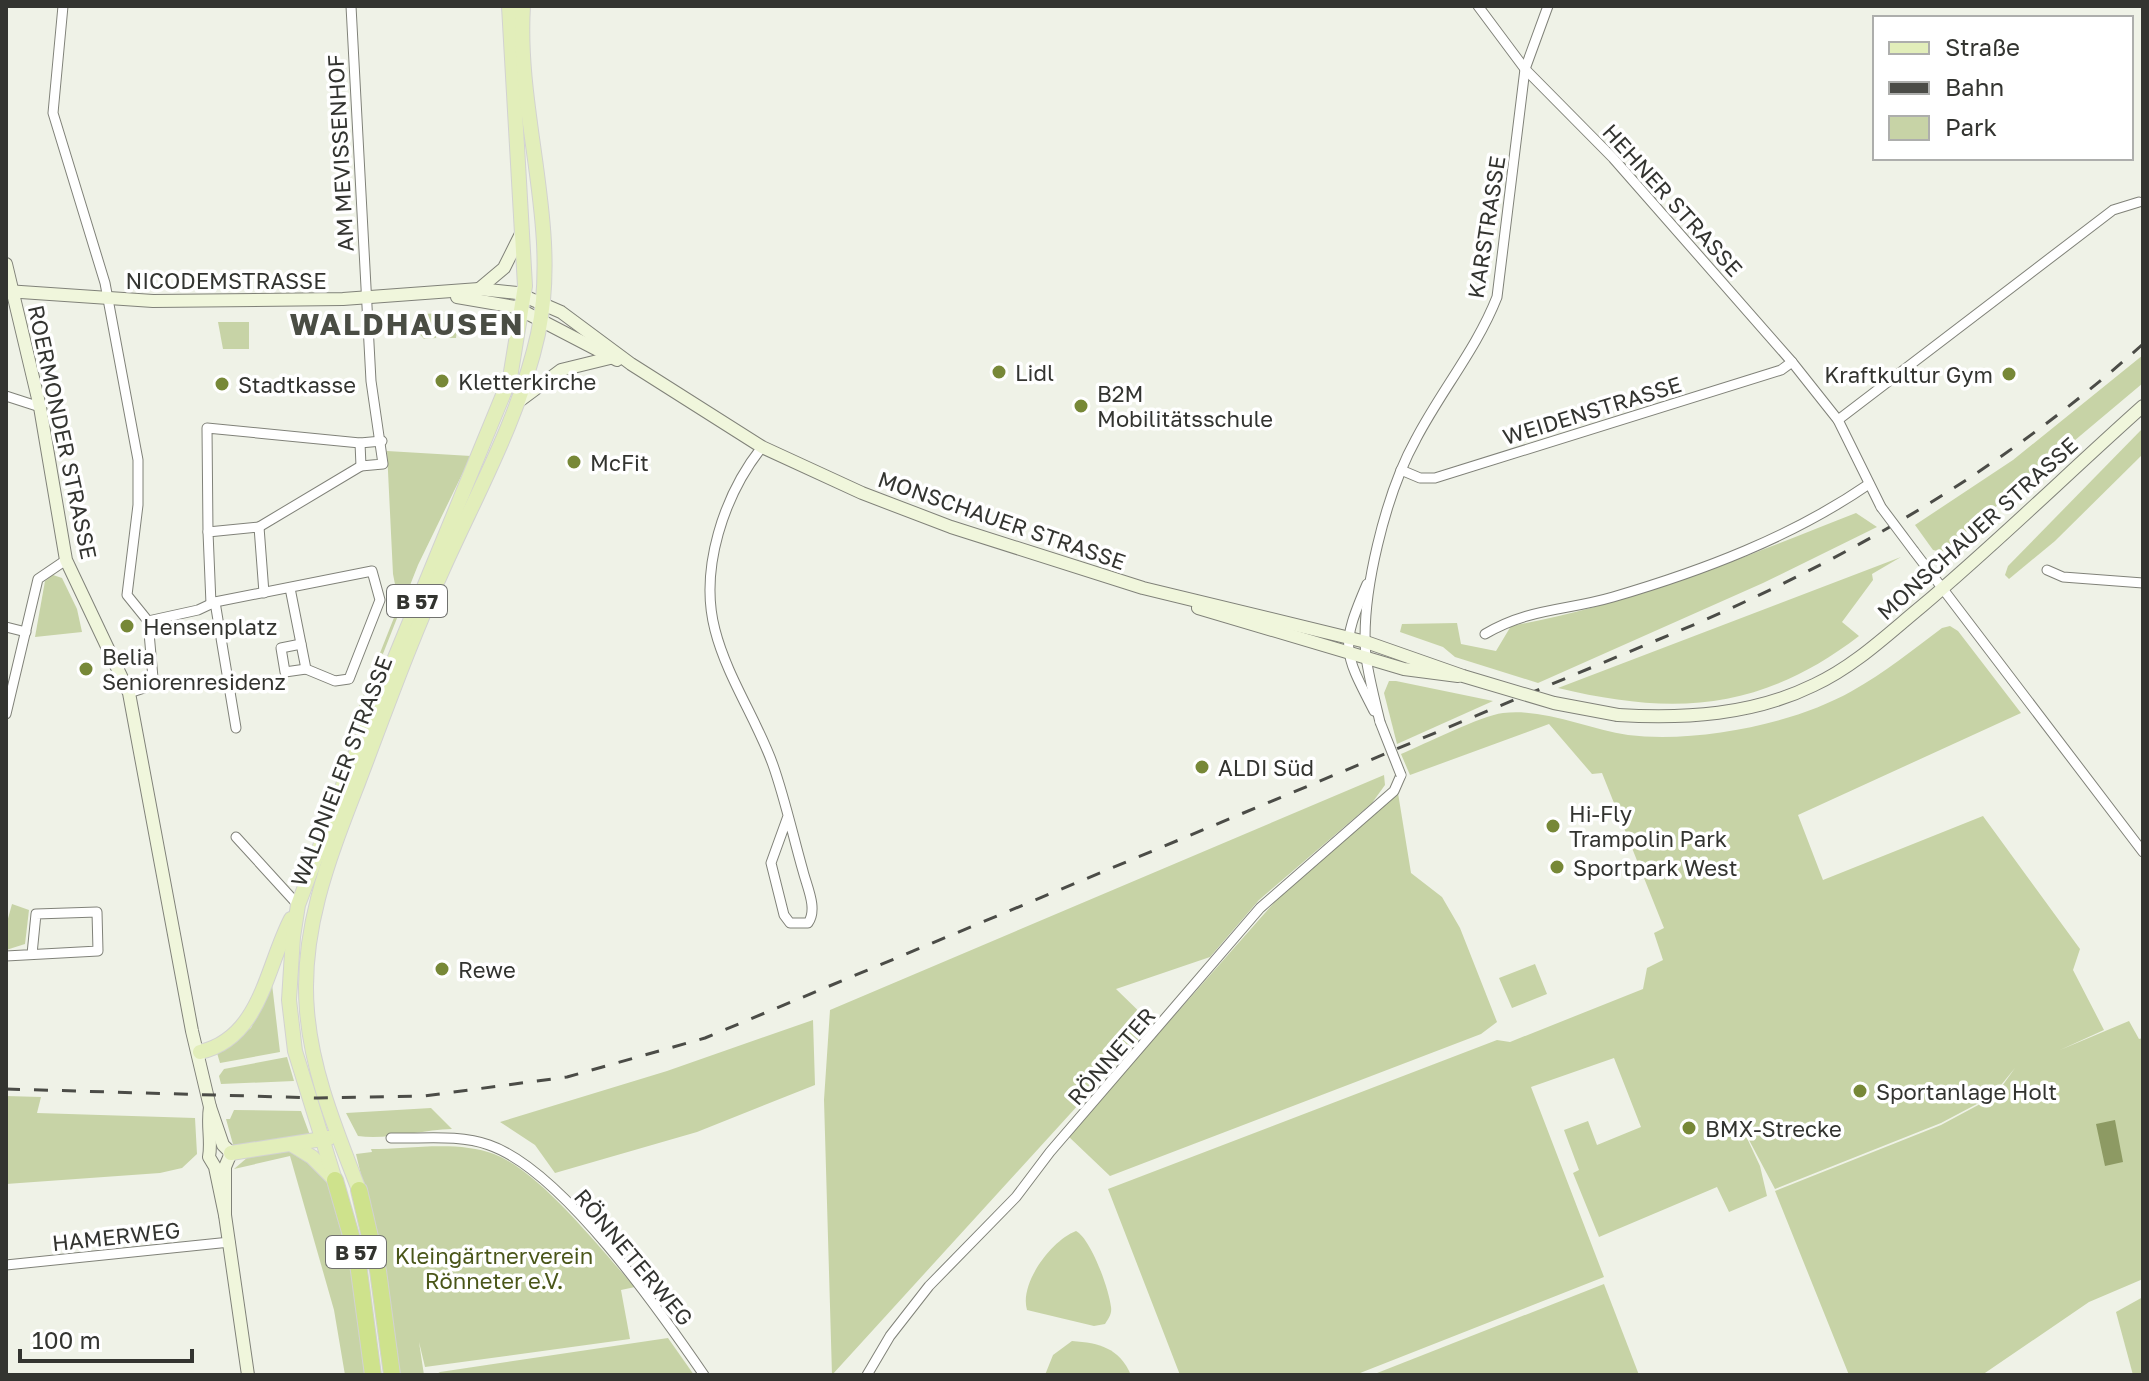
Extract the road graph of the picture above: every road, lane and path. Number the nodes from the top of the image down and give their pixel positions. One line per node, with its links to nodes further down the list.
1 (63, 6): 15 (street)
2 (351, 6): 14 (street, AM MEVISSENHOF)
3 (509, 6): 9 (main road, WALDNIELER STRASSE / B 57)
4 (523, 6): 17 (main road, WALDNIELER STRASSE / B 57)
5 (1478, 6): 7 (street, HEHNER STRASSE)
6 (1548, 6): 7 (street, KARSTRASSE)
7 (1525, 69): 20 (street, HEHNER STRASSE); 31 (street, KARSTRASSE)
8 (2139, 202): 26 (street)
9 (523, 230): 11 (main road); 16 (main road, WALDNIELER STRASSE / B 57)
10 (6, 264): 12 (main road, ROERMONDER STRASSE)
11 (479, 289): 13 (main road, NICODEMSTRASSE); 16 (main road, NICODEMSTRASSE)
12 (9, 291): 15 (main road, NICODEMSTRASSE); 25 (main road, ROERMONDER STRASSE)
13 (439, 294): 14 (main road, NICODEMSTRASSE); 16 (main road, NICODEMSTRASSE)
14 (366, 298): 15 (main road, NICODEMSTRASSE); 27 (street, AM MEVISSENHOF)
15 (107, 300): 44 (street)
16 (524, 302): 17 (main road, MONSCHAUER STRASSE); 18 (main road, MONSCHAUER STRASSE); 62 (main road, WALDNIELER STRASSE / B 57)
17 (544, 302): 18 (main road, WALDNIELER STRASSE / B 57); 21 (main road, MONSCHAUER STRASSE)
18 (540, 320): 19 (main road, MONSCHAUER STRASSE); 23 (main road, WALDNIELER STRASSE / B 57)
19 (611, 358): 21 (main road, MONSCHAUER STRASSE); 23 (main road)
20 (1792, 362): 26 (street, HEHNER STRASSE); 31 (street, WEIDENSTRASSE)
21 (631, 364): 29 (main road, MONSCHAUER STRASSE)
22 (6, 396): 25 (street)
23 (518, 402): 66 (main road, WALDNIELER STRASSE / B 57)
24 (2143, 406): 41 (main road, MONSCHAUER STRASSE)
25 (40, 407): 35 (main road, ROERMONDER STRASSE)
26 (1838, 420): 32 (street, HEHNER STRASSE)
27 (382, 441): 28 (street); 30 (street)
28 (360, 443): 30 (street); 34 (street)
29 (762, 447): 40 (main road, MONSCHAUER STRASSE); 59 (street)
30 (361, 466): 33 (street)
31 (1401, 470): 37 (street, KARSTRASSE)
32 (1869, 484): 41 (street, HEHNER STRASSE, bridge); 47 (street)
33 (259, 527): 34 (street); 42 (street)
34 (208, 532): 43 (street)
35 (66, 560): 46 (street); 55 (main road, ROERMONDER STRASSE)
36 (2047, 570): 38 (street)
37 (1371, 573): 48 (street, KARSTRASSE); 49 (street, KARSTRASSE)
38 (2143, 583)
39 (290, 588): 42 (street); 50 (street); 53 (street)
40 (1143, 588): 48 (main road, MONSCHAUER STRASSE); 51 (main road, MONSCHAUER STRASSE)
41 (1944, 588): 54 (main road, MONSCHAUER STRASSE, bridge); 61 (street, HEHNER STRASSE)
42 (264, 593): 43 (street)
43 (213, 603): 44 (street); 58 (street)
44 (148, 621): 55 (street)
45 (6, 627): 46 (street)
46 (26, 632): 56 (street)
47 (1485, 634)
48 (1346, 636): 49 (main road, MONSCHAUER STRASSE); 51 (street, KARSTRASSE)
49 (1366, 642): 52 (street, KARSTRASSE); 54 (main road, MONSCHAUER STRASSE)
50 (301, 644): 53 (street); 53 (street)
51 (1347, 653): 52 (main road, MONSCHAUER STRASSE); 57 (street, KARSTRASSE)
52 (1366, 659): 54 (main road, MONSCHAUER STRASSE); 57 (street, KARSTRASSE)
53 (306, 669)
54 (1463, 676)
55 (129, 693): 65 (main road, ROERMONDER STRASSE)
56 (6, 714)
57 (1380, 722): 79 (street, RÖNNETER, bridge)
58 (236, 728)
59 (788, 816): 59 (street)
60 (236, 837): 62 (street, WALDNIELER STRASSE)
61 (2143, 852)
62 (298, 905): 65 (main road); 68 (main road, WALDNIELER STRASSE / B 57)
63 (32, 954): 63 (street); 64 (street)
64 (6, 956)
65 (200, 1052): 70 (main road, ROERMONDER STRASSE)
66 (338, 1135): 68 (main road); 72 (main road, WALDNIELER STRASSE / B 57)
67 (391, 1138): 78 (street, RÖNNETERWEG)
68 (322, 1140): 69 (main road); 71 (main road, WALDNIELER STRASSE / B 57)
69 (291, 1144): 70 (main road); 71 (main road)
70 (221, 1156): 73 (main road, ROERMONDER STRASSE)
71 (335, 1180): 76 (highway, WALDNIELER STRASSE / B 57)
72 (359, 1190): 77 (highway, WALDNIELER STRASSE / B 57)
73 (230, 1242): 74 (street, HAMERWEG); 75 (main road, ROERMONDER STRASSE)
74 (6, 1265)
75 (248, 1375)
76 (373, 1375)
77 (392, 1375)
78 (704, 1375)
79 (867, 1375)

